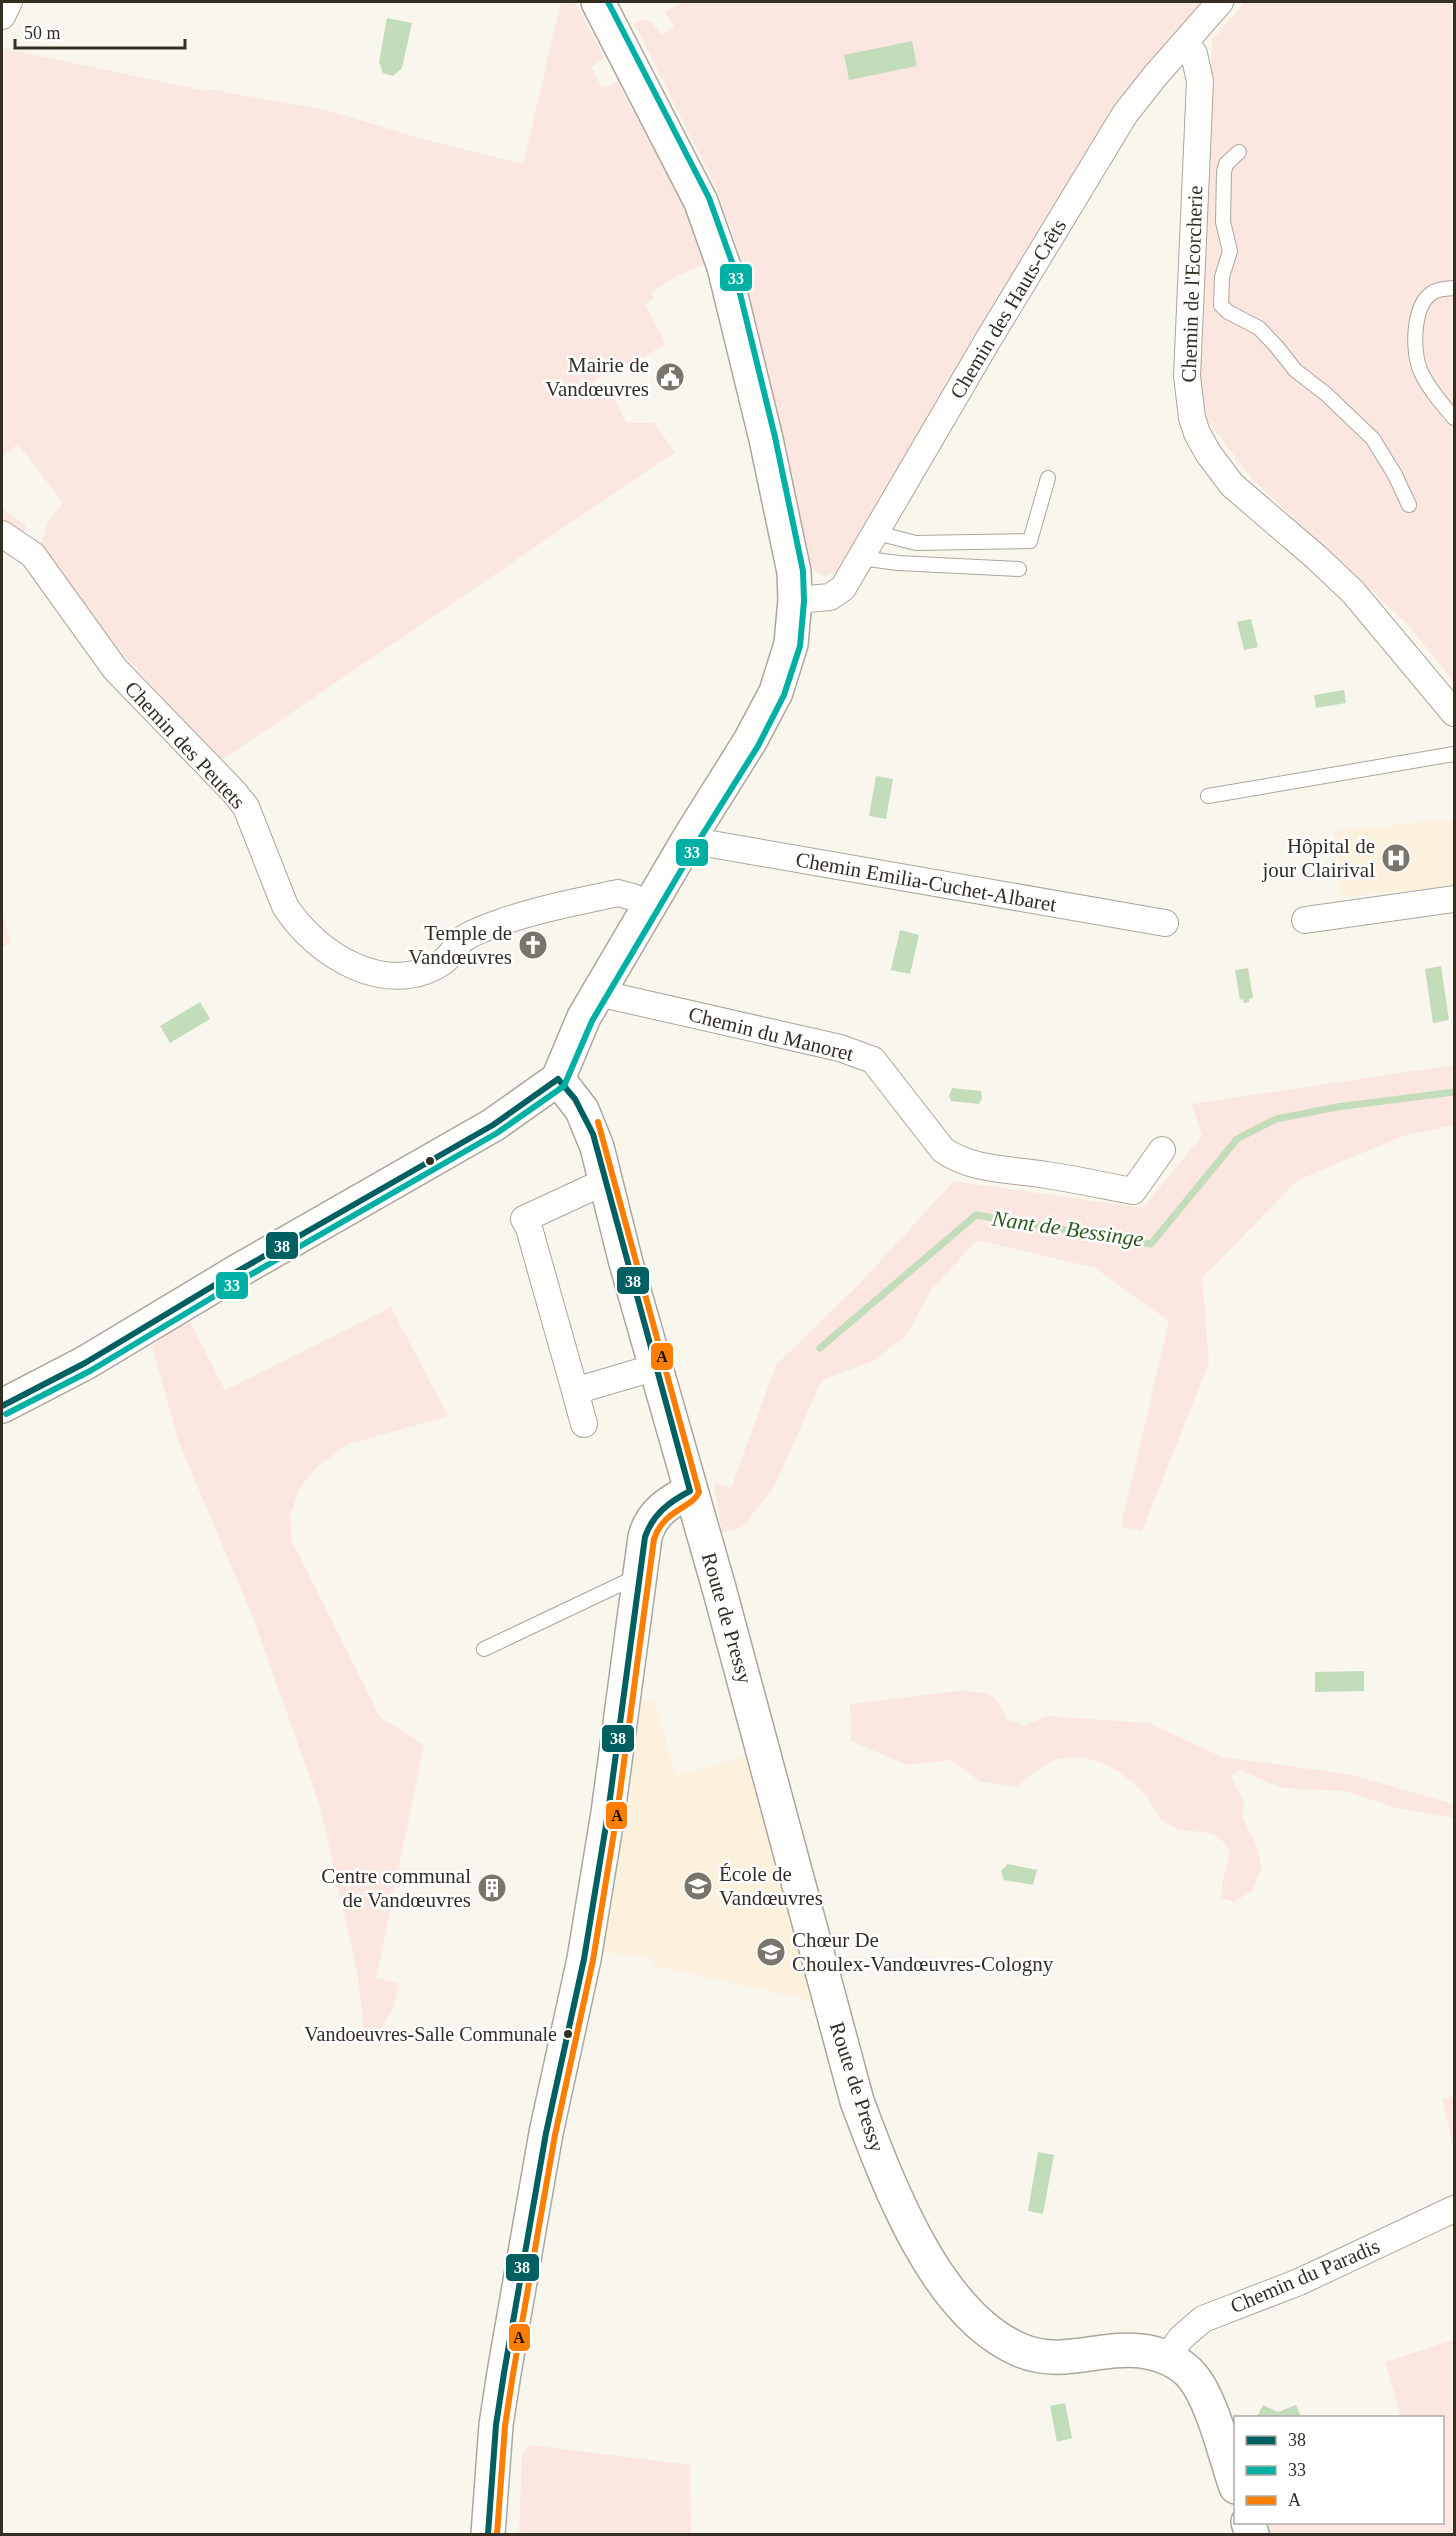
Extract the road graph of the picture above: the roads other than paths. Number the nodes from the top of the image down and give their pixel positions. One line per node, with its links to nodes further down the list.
1 (9, 2): 4 (street)
2 (598, 2): 15 (street)
3 (1220, 2): 5 (street, Chemin des Hauts-Crêts)
4 (2, 16)
5 (1186, 42): 11 (street, Chemin des Hauts-Crêts); 16 (street, Chemin de l'Ecorcherie)
6 (1239, 152): 10 (lane)
7 (1455, 288): 8 (lane)
8 (1455, 418)
9 (1048, 478): 11 (lane)
10 (1409, 505)
11 (877, 533): 13 (street, Chemin des Hauts-Crêts)
12 (2, 534): 21 (street, Chemin des Peutets)
13 (861, 558): 14 (lane); 15 (street, Chemin des Hauts-Crêts)
14 (1019, 569)
15 (795, 600): 19 (street)
16 (1455, 713)
17 (1455, 754): 18 (lane)
18 (1208, 796)
19 (688, 840): 21 (street); 23 (street, Chemin Emilia-Cuchet-Albaret)
20 (1455, 899): 22 (street)
21 (650, 906): 24 (street)
22 (1305, 920)
23 (1165, 923)
24 (598, 993): 25 (street); 26 (street, Chemin du Manoret)
25 (558, 1079): 27 (street, Route de Pressy); 30 (street)
26 (1162, 1150)
27 (606, 1181): 28 (street, Route de Pressy); 29 (street)
28 (656, 1367): 29 (street); 32 (street, Route de Pressy)
29 (575, 1391): 31 (street)
30 (2, 1406)
31 (584, 1424)
32 (690, 1491): 33 (street); 36 (street, Route de Pressy)
33 (640, 1575): 34 (lane); 38 (street)
34 (484, 1650)
35 (1455, 2209): 36 (street, Chemin du Paradis)
36 (1167, 2358): 37 (street, Route de Pressy)
37 (1234, 2481)
38 (488, 2535)

